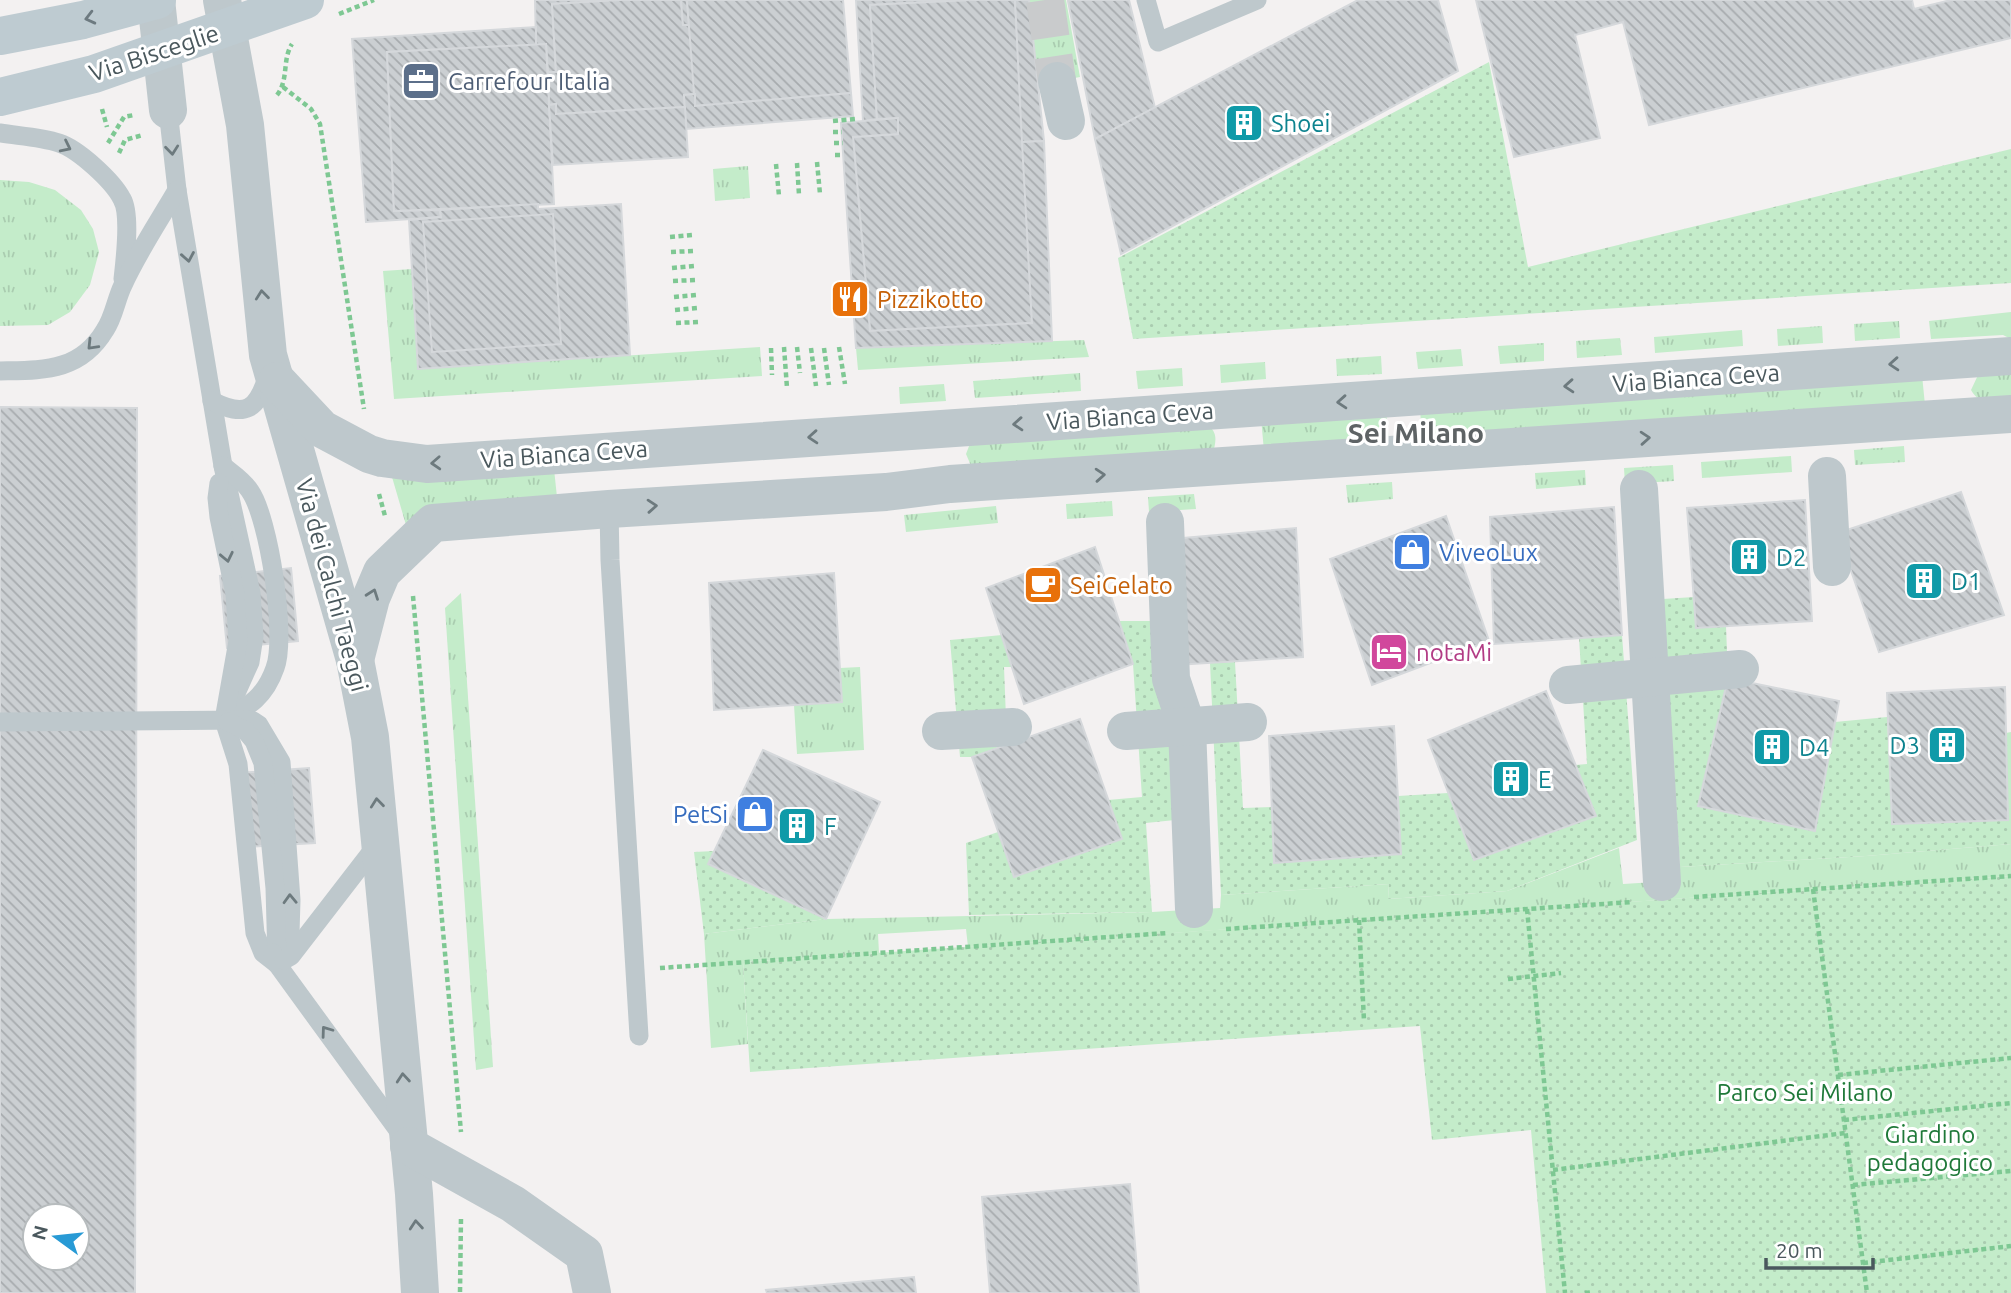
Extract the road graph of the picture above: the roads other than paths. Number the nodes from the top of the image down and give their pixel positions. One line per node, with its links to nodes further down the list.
1 (157, 0): 6 (main road, Via Bisceglie, one-way to 6); 7 (street)
2 (306, 0): 5 (main road, Via Bisceglie)
3 (1146, 0): 4 (lane)
4 (1257, 0)
5 (225, 14): 7 (main road, Via Bisceglie); 17 (street, Via dei Calchi Taeggi, one-way to 5)
6 (0, 36)
7 (162, 50): 9 (main road, Via Bisceglie); 10 (street)
8 (1057, 81): 11 (street)
9 (0, 97)
10 (154, 119): 13 (lane, one-way to 13)
11 (1066, 121)
12 (0, 133): 14 (lane, one-way to 14)
13 (177, 190): 14 (lane); 19 (lane, one-way to 19)
14 (123, 285): 18 (lane, one-way to 18)
15 (2011, 356): 16 (street, Via Bianca Ceva)
16 (1949, 361): 20 (street, Via Bianca Ceva, one-way to 20); 22 (street)
17 (273, 368): 19 (lane); 23 (street, Via Bianca Ceva, one-way to 17); 32 (street, Via dei Calchi Taeggi)
18 (0, 370)
19 (212, 401): 24 (lane)
20 (1234, 409): 23 (street, Via Bianca Ceva, one-way to 23); 25 (street)
21 (2011, 414): 22 (street)
22 (1956, 418): 25 (street, one-way to 22)
23 (948, 428): 27 (street)
24 (223, 466): 36 (lane, one-way to 36); 36 (lane)
25 (1238, 466): 27 (street, one-way to 25)
26 (1827, 476): 31 (street)
27 (950, 484): 29 (street, one-way to 27)
28 (1639, 489): 34 (street)
29 (609, 509): 32 (street, one-way to 29); 44 (lane)
30 (1165, 522): 42 (street)
31 (1832, 567)
32 (355, 660): 40 (street, Via dei Calchi Taeggi, one-way to 32)
33 (1734, 671): 34 (street)
34 (1648, 678): 35 (street); 41 (street)
35 (1575, 685)
36 (224, 720): 37 (lane); 43 (lane, one-way to 36)
37 (0, 722)
38 (1010, 727): 39 (street)
39 (949, 730)
40 (380, 840): 43 (lane); 45 (street, Via dei Calchi Taeggi, one-way to 40)
41 (1662, 894)
42 (1199, 924)
43 (277, 964): 45 (lane, one-way to 43)
44 (639, 1036)
45 (409, 1146): 46 (street, Via dei Calchi Taeggi, one-way to 45); 47 (street)
46 (420, 1293)
47 (592, 1293)

